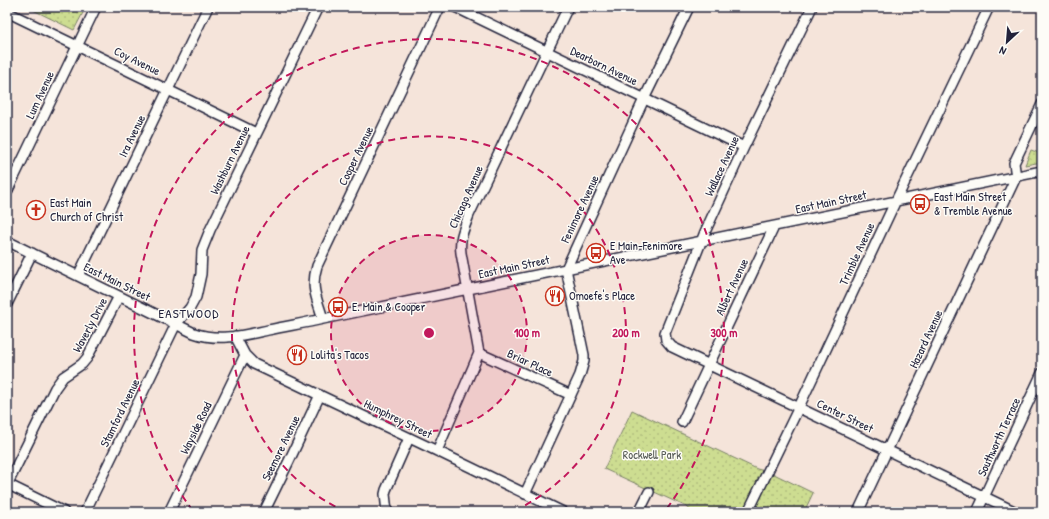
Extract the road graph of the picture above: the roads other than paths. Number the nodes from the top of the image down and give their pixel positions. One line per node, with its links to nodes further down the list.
1 (96, 7): 11 (street, Lum Avenue)
2 (208, 7): 13 (street, Ira Avenue)
3 (318, 7): 16 (street, Washburn Avenue)
4 (440, 7): 31 (street, Cooper Avenue)
5 (455, 7): 12 (street, Dearborn Avenue)
6 (568, 7): 12 (street, Chicago Avenue)
7 (689, 7): 14 (street, Fenimore Avenue)
8 (812, 7): 17 (street, Wallace Avenue)
9 (989, 7): 21 (street, Trimble Avenue)
10 (7, 12): 11 (street, Coy Avenue)
11 (77, 45): 13 (street, Coy Avenue); 20 (street, Lum Avenue)
12 (546, 52): 14 (street, Dearborn Avenue); 28 (street, Chicago Avenue)
13 (168, 90): 16 (street, Coy Avenue); 27 (street, Ira Avenue)
14 (644, 99): 17 (street, Dearborn Avenue); 26 (street, Fenimore Avenue)
15 (1042, 104): 19 (street)
16 (256, 133): 32 (street, Washburn Avenue)
17 (744, 147): 24 (street, Wallace Avenue)
18 (1042, 171): 19 (street, East Main Street)
19 (1016, 177): 21 (street, East Main Street); 44 (street, Hazard Avenue)
20 (7, 192)
21 (896, 201): 22 (street, East Main Street); 41 (street, Trimble Avenue)
22 (774, 227): 24 (street, East Main Street); 37 (street, Albert Avenue)
23 (7, 241): 25 (street, East Main Street)
24 (701, 242): 26 (street, East Main Street); 34 (street, Wallace Avenue)
25 (32, 253): 27 (street, East Main Street); 30 (street)
26 (566, 269): 28 (street, East Main Street); 40 (street)
27 (78, 276): 29 (street, East Main Street)
28 (467, 290): 31 (street, East Main Street); 35 (street, Chicago Avenue)
29 (119, 296): 32 (street, East Main Street); 46 (street, Waverly Drive)
30 (7, 304)
31 (323, 319): 33 (street, East Main Street)
32 (176, 324): 33 (street, East Main Street); 51 (street, Stamford Avenue)
33 (235, 336): 36 (street, Humphrey Street)
34 (666, 340): 37 (street, Center Street)
35 (479, 353): 40 (street, Briar Place); 45 (street)
36 (246, 355): 39 (street, Humphrey Street); 52 (street, Wayside Road)
37 (709, 364): 41 (street, Center Street); 42 (street, Albert Avenue)
38 (1042, 373): 49 (street, Southworth Terrace)
39 (320, 395): 43 (street, Humphrey Street); 53 (street, Seemore Avenue)
40 (571, 395): 48 (street)
41 (799, 407): 44 (street, Center Street); 57 (street, Trimble Avenue)
42 (682, 422)
43 (409, 438): 45 (street, Humphrey Street); 54 (street)
44 (887, 450): 49 (street, Center Street); 58 (street, Hazard Avenue)
45 (437, 451): 48 (street, Humphrey Street)
46 (7, 484): 50 (street)
47 (649, 492): 56 (street)
48 (525, 494): 55 (street, Humphrey Street)
49 (984, 496): 59 (street, Southworth Terrace); 60 (street, Center Street)
50 (64, 512)
51 (85, 512)
52 (169, 512)
53 (264, 512)
54 (387, 512)
55 (562, 512)
56 (639, 512)
57 (748, 512)
58 (858, 512)
59 (977, 512)
60 (1016, 512)

